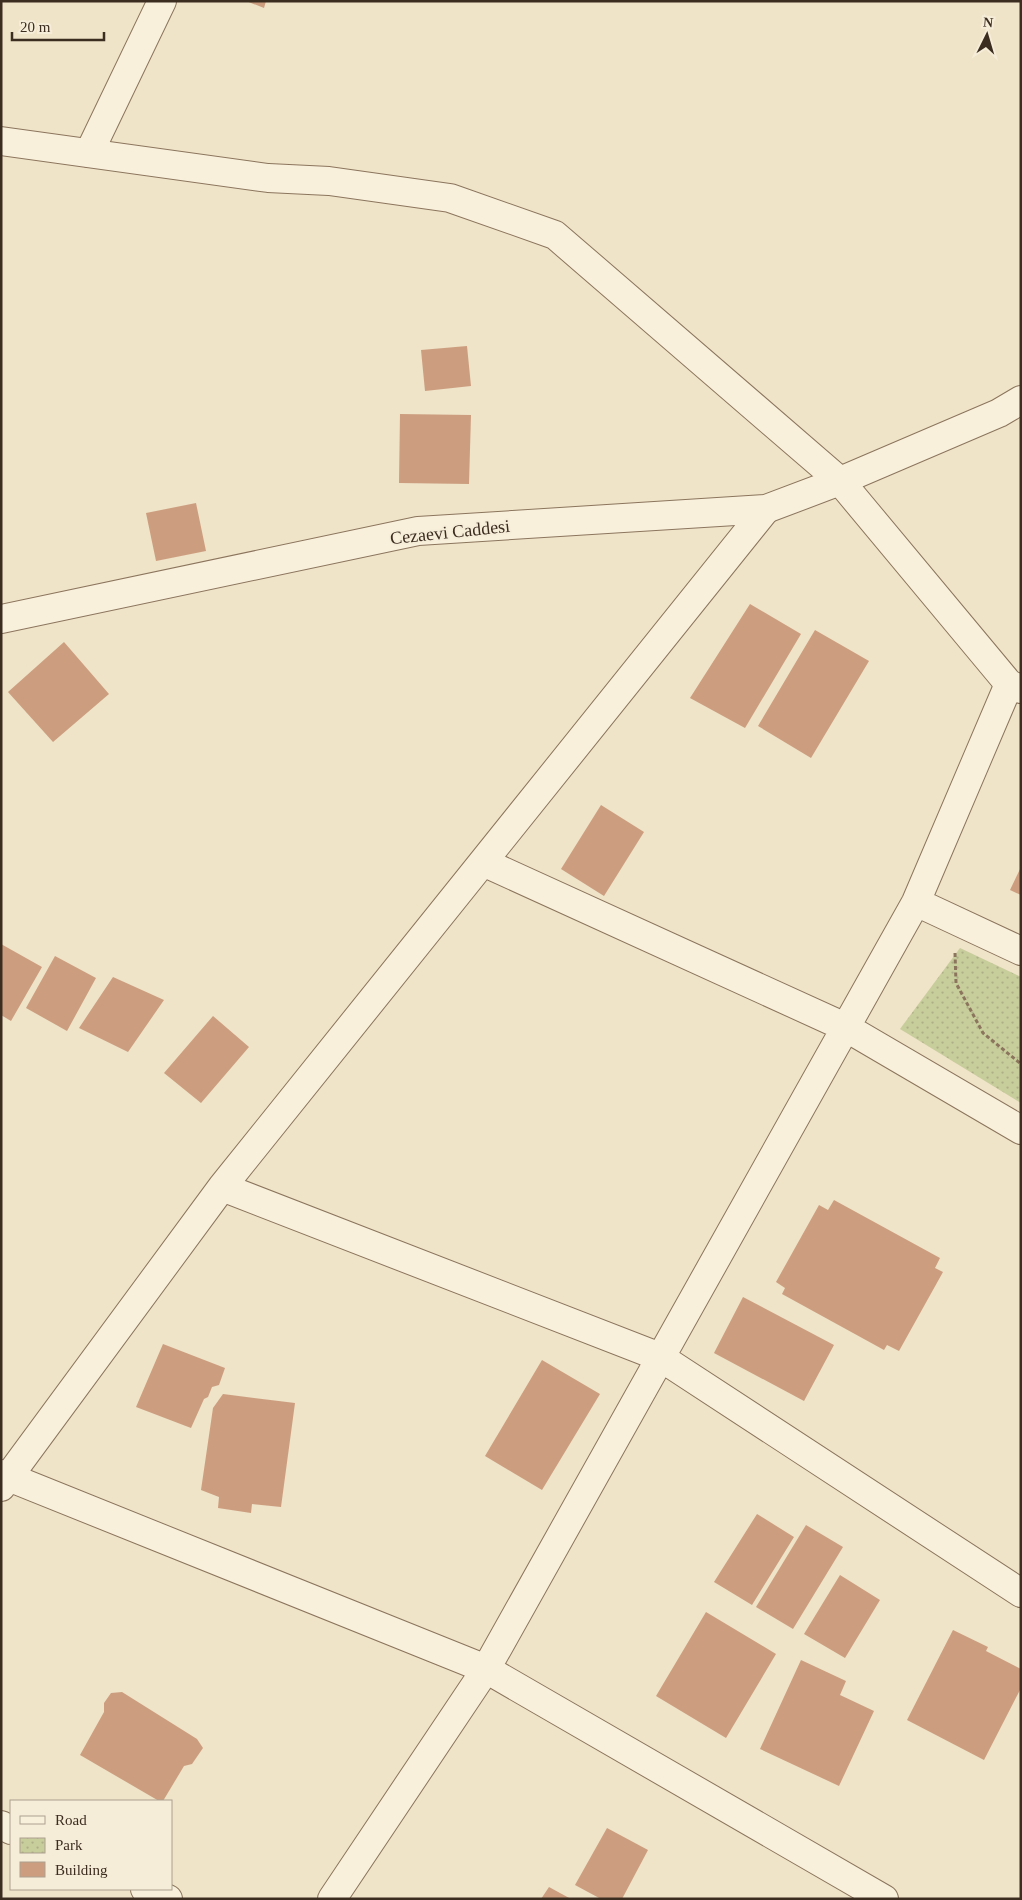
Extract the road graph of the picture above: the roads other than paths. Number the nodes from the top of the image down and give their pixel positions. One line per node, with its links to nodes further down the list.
1 (162, 1): 3 (street)
2 (1, 141): 3 (street)
3 (89, 153): 5 (street)
4 (1021, 400): 5 (street, Cezaevi Caddesi)
5 (840, 481): 6 (street, Cezaevi Caddesi); 8 (street)
6 (766, 509): 7 (street, Cezaevi Caddesi); 9 (street)
7 (1, 618)
8 (1015, 686): 10 (street)
9 (483, 862): 12 (street); 14 (street)
10 (916, 902): 11 (street); 12 (street)
11 (1021, 951)
12 (845, 1027): 13 (street); 15 (street)
13 (1021, 1130)
14 (222, 1187): 15 (street); 16 (street)
15 (660, 1357): 17 (street); 18 (street)
16 (4, 1479): 18 (street)
17 (1021, 1593)
18 (486, 1669): 21 (street); 22 (street)
19 (147, 1890): 20 (street)
20 (168, 1899)
21 (332, 1899)
22 (884, 1899)

